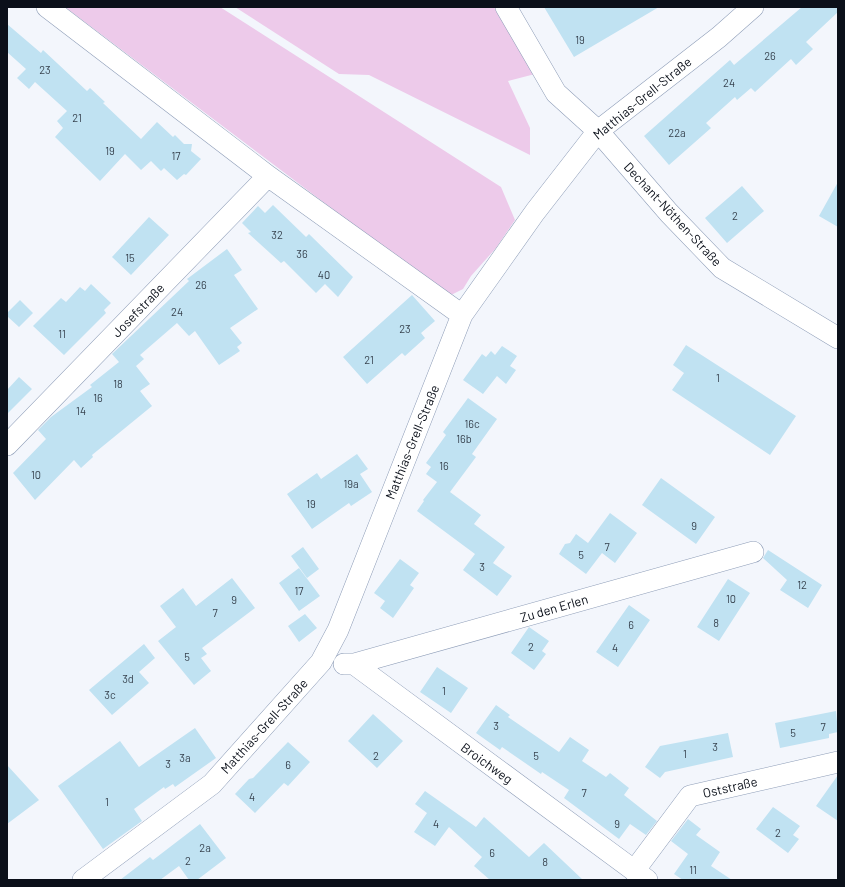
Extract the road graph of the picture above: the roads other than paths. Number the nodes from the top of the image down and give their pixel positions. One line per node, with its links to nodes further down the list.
1 (47, 7): 5 (street)
2 (506, 7): 4 (street, Dechant-Nöthen-Straße)
3 (753, 7): 4 (street, Matthias-Grell-Straße)
4 (598, 131): 6 (street, Matthias-Grell-Straße); 7 (street, Dechant-Nöthen-Straße)
5 (268, 176): 6 (street); 8 (street, Josefstraße)
6 (462, 315): 10 (street, Matthias-Grell-Straße)
7 (838, 338)
8 (7, 445)
9 (754, 552): 11 (street, Zu den Erlen)
10 (321, 662): 11 (street); 14 (street, Matthias-Grell-Straße)
11 (354, 664): 13 (street, Broichweg)
12 (838, 762): 13 (street, Oststraße)
13 (640, 875)
14 (83, 880)

